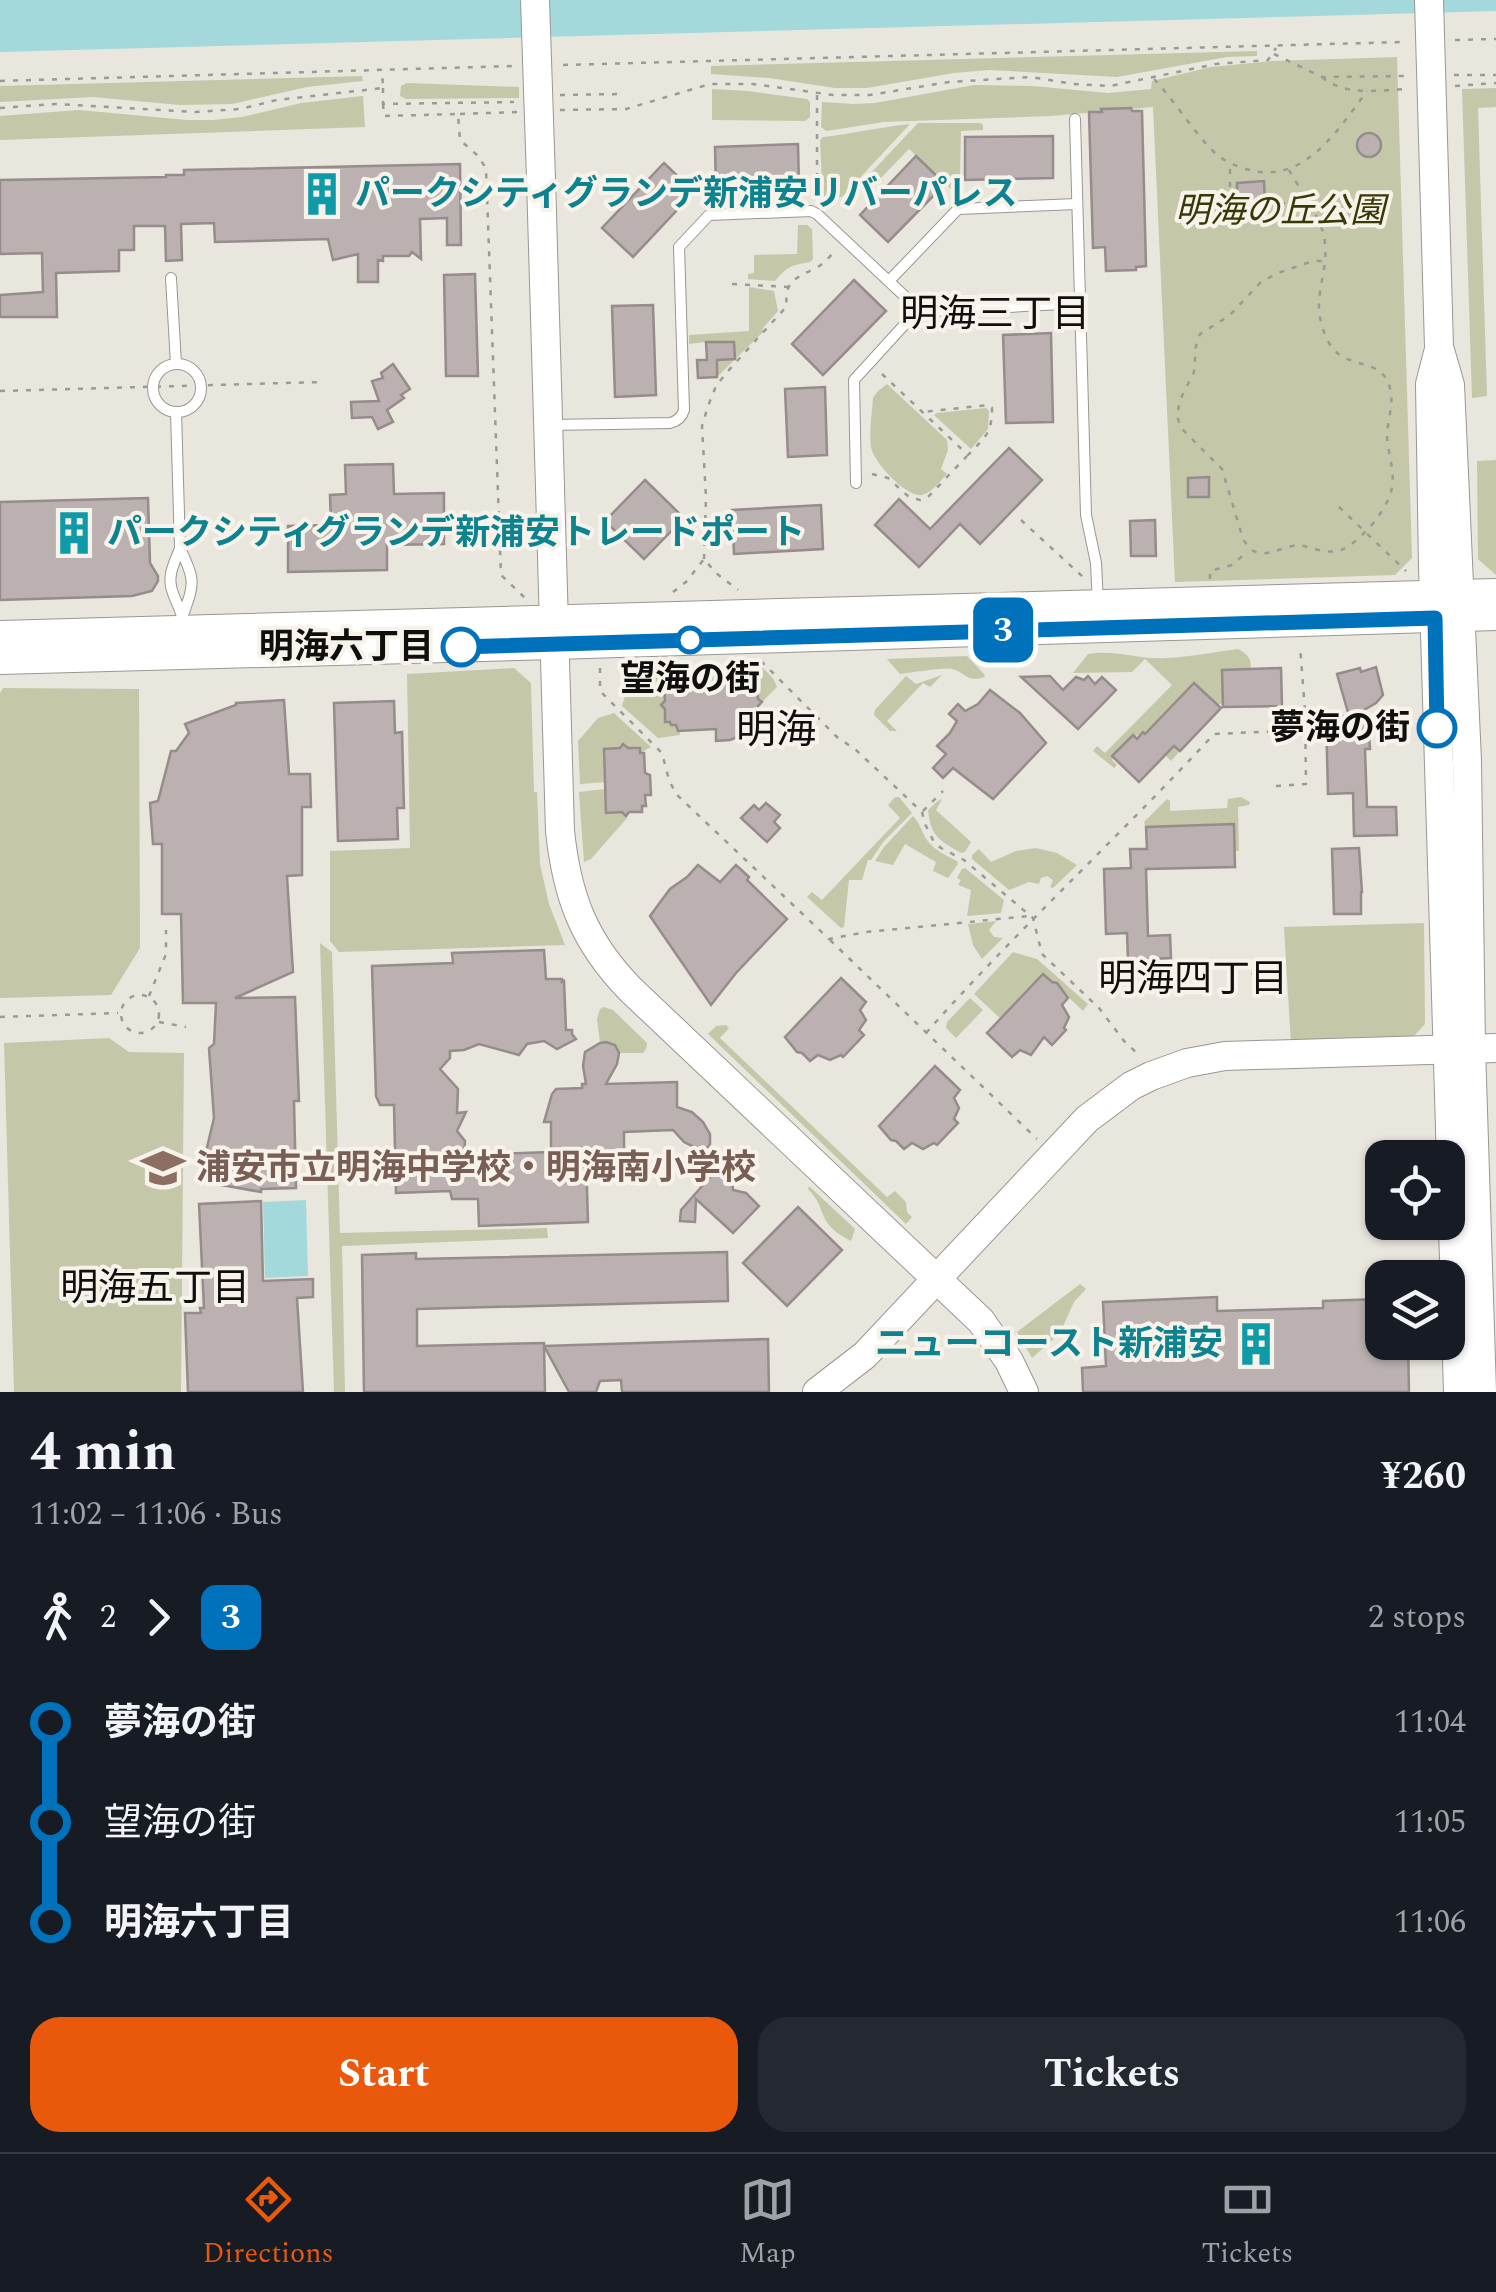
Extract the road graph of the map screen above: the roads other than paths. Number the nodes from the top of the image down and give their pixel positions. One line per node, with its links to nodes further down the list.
1 (535, 0): 11 (street, bridge)
2 (1430, 0): 16 (street)
3 (1075, 119): 4 (lane)
4 (1078, 204): 6 (lane); 7 (lane)
5 (171, 278): 9 (lane)
6 (888, 281): 8 (lane); 11 (lane)
7 (1080, 303): 8 (lane); 15 (lane)
8 (916, 312): 12 (lane)
9 (176, 364): 10 (lane); 10 (lane)
10 (176, 412): 13 (lane)
11 (549, 424): 19 (street)
12 (856, 484)
13 (180, 548): 18 (lane); 18 (lane)
14 (1496, 593): 16 (street)
15 (1098, 597): 16 (street); 19 (street)
16 (1447, 606): 17 (street); 19 (street); 22 (street)
17 (1496, 616)
18 (184, 622): 19 (street); 20 (street)
19 (555, 632): 21 (street); 23 (street)
20 (0, 635)
21 (0, 660)
22 (1472, 1048): 23 (street); 26 (street); 27 (street)
23 (936, 1278): 24 (street); 25 (street)
24 (817, 1392)
25 (1024, 1392)
26 (1458, 1392)
27 (1482, 1392)

